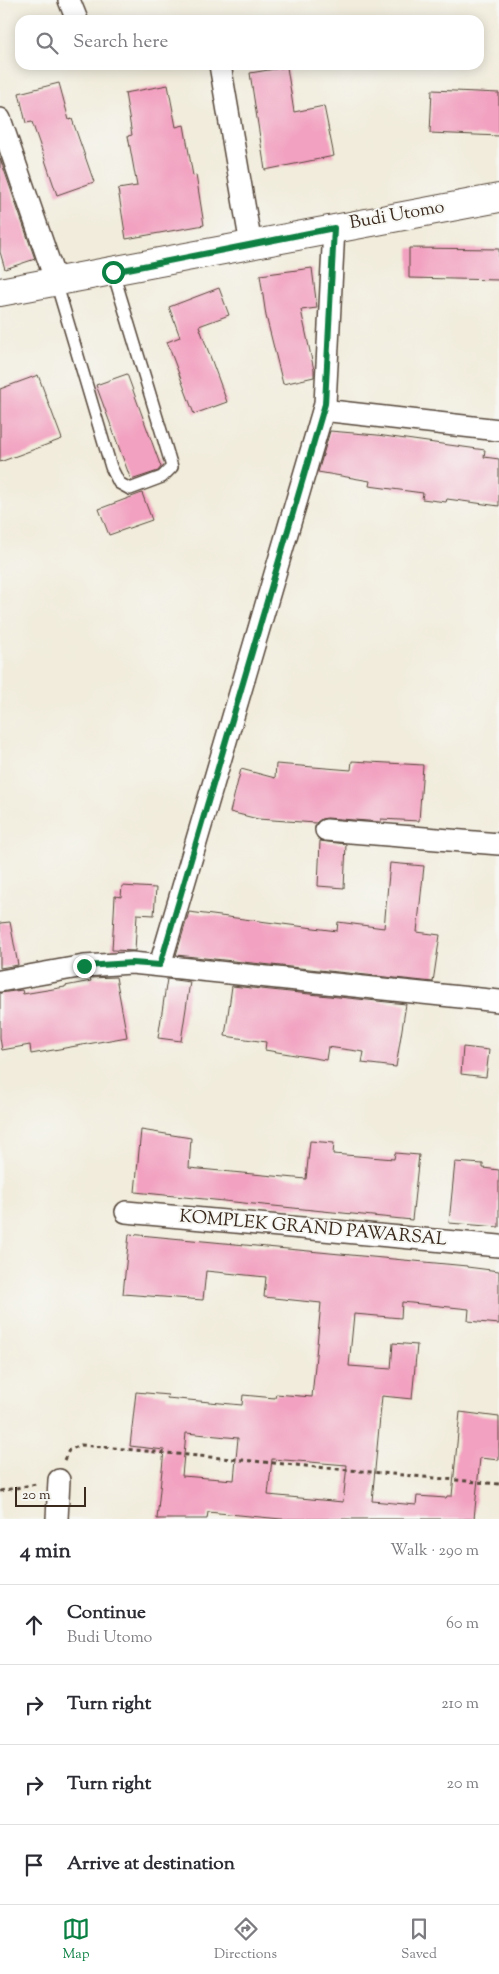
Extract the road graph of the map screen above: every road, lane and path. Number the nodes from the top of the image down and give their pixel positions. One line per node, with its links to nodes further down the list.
1 (69, 0): 2 (street)
2 (75, 15)
3 (221, 70): 7 (street)
4 (0, 119): 9 (street)
5 (499, 198): 6 (street, Budi Utomo)
6 (334, 228): 7 (street, Budi Utomo); 11 (street)
7 (251, 245): 8 (street, Budi Utomo)
8 (113, 272): 9 (street, Budi Utomo); 9 (lane)
9 (56, 282): 10 (street, Budi Utomo)
10 (0, 292)
11 (325, 404): 12 (street); 15 (street)
12 (499, 430)
13 (326, 830): 14 (street)
14 (499, 844)
15 (160, 965): 16 (street); 17 (street)
16 (0, 981)
17 (499, 1001)
18 (126, 1212): 19 (street, KOMPLEK GRAND PAWARSAL)
19 (499, 1246)
20 (59, 1480): 21 (path); 22 (path); 23 (street)
21 (499, 1484)
22 (0, 1491)
23 (57, 1519)

